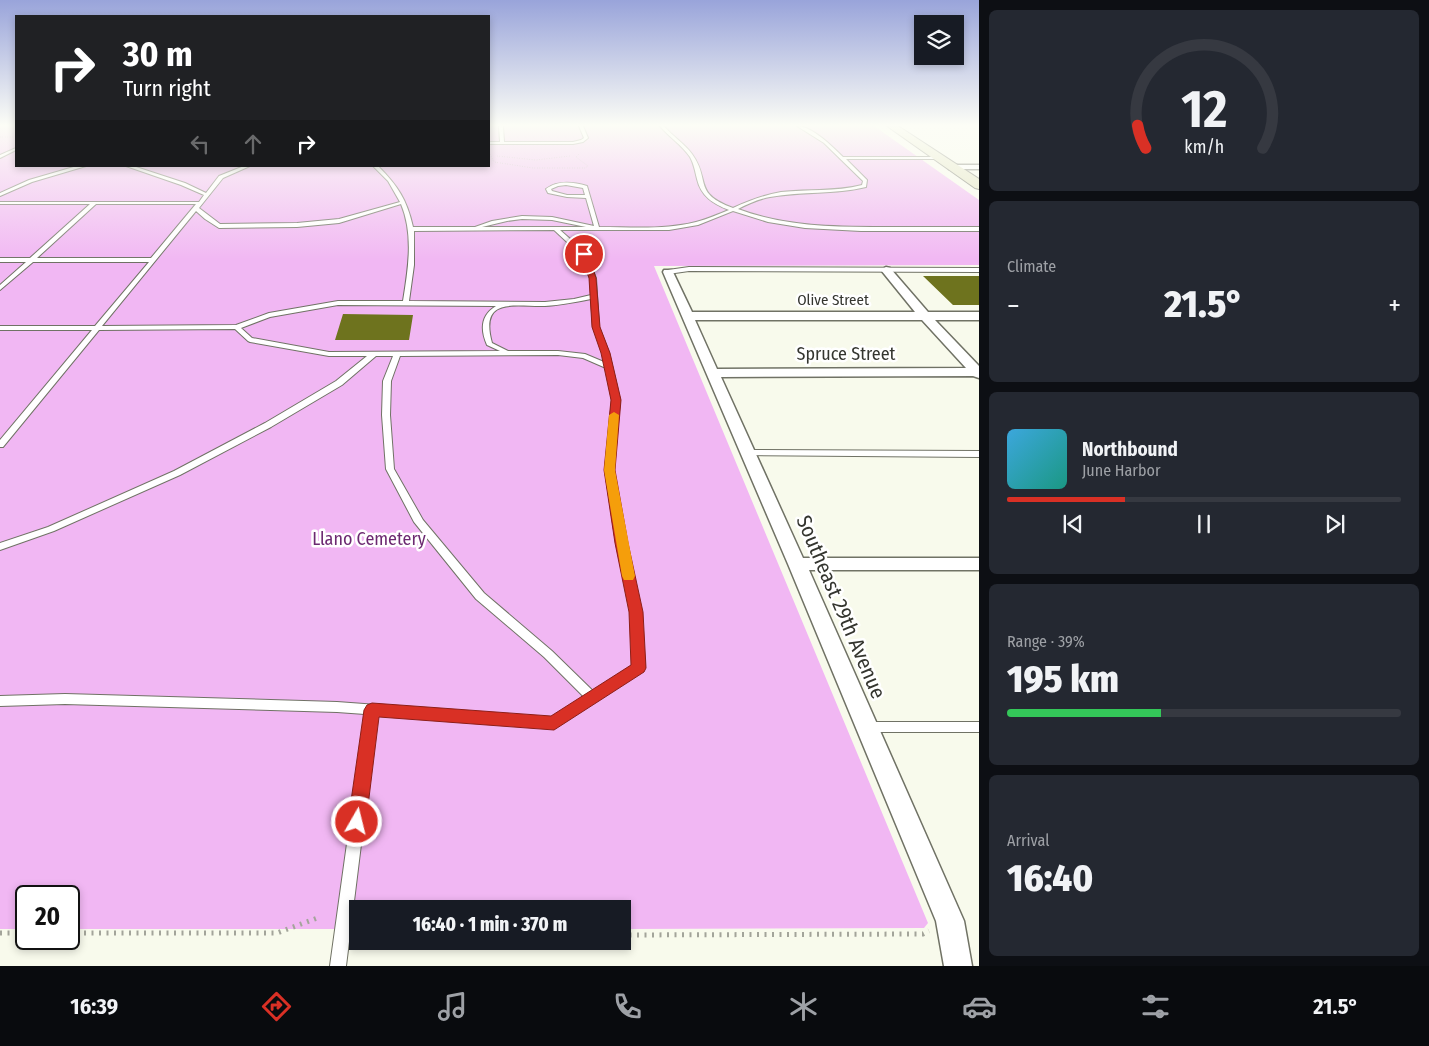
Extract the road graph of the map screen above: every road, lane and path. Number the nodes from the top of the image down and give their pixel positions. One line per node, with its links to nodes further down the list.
1 (64, 171): 9 (lane)
2 (144, 171): 10 (lane)
3 (234, 171): 10 (lane)
4 (381, 171): 12 (lane)
5 (697, 171): 16 (lane)
6 (855, 171): 16 (lane)
7 (958, 171): 8 (main road)
8 (979, 185)
9 (0, 195)
10 (207, 195): 15 (lane)
11 (588, 197): 11 (lane); 18 (lane)
12 (404, 202): 15 (lane); 19 (lane)
13 (0, 203): 14 (lane)
14 (95, 203): 15 (lane); 23 (lane)
15 (198, 206): 24 (lane)
16 (732, 209): 18 (lane); 21 (lane)
17 (556, 228): 18 (lane); 20 (lane); 29 (lane)
18 (597, 228): 20 (lane)
19 (411, 229): 20 (lane); 30 (lane)
20 (472, 229)
21 (979, 229)
22 (0, 260): 23 (lane)
23 (31, 260): 24 (lane); 28 (lane)
24 (153, 260): 37 (lane)
25 (886, 270): 26 (lane); 27 (lane); 33 (street)
26 (979, 270)
27 (668, 272): 32 (street, Southeast 29th Avenue)
28 (0, 288)
29 (594, 296): 31 (lane); 41 (lane)
30 (406, 302): 31 (lane); 35 (lane)
31 (506, 303): 39 (lane)
32 (687, 316): 33 (street, Olive Street); 42 (street, Southeast 29th Avenue)
33 (925, 316): 34 (street, Olive Street); 43 (street)
34 (979, 316)
35 (237, 327): 37 (lane); 40 (lane)
36 (0, 328): 37 (lane)
37 (97, 328): 45 (lane)
38 (397, 353): 39 (lane); 40 (lane); 52 (lane)
39 (509, 353): 41 (lane)
40 (375, 354): 49 (lane)
41 (609, 367): 52 (lane)
42 (713, 373): 43 (street, Spruce Street); 47 (street, Southeast 29th Avenue)
43 (978, 373)
44 (0, 432): 45 (lane)
45 (11, 432): 46 (lane)
46 (0, 445)
47 (748, 453): 48 (lane); 50 (street, Southeast 29th Avenue)
48 (979, 454)
49 (0, 547)
50 (797, 564): 51 (street); 55 (street, Southeast 29th Avenue)
51 (979, 564)
52 (592, 698): 54 (lane)
53 (0, 702): 54 (lane)
54 (372, 710): 63 (lane)
55 (867, 727): 56 (lane); 64 (street, Southeast 29th Avenue)
56 (979, 727)
57 (320, 917): 61 (path)
58 (932, 929): 62 (path)
59 (0, 933): 60 (path)
60 (15, 933)
61 (80, 933)
62 (631, 935)
63 (338, 966)
64 (958, 966)

